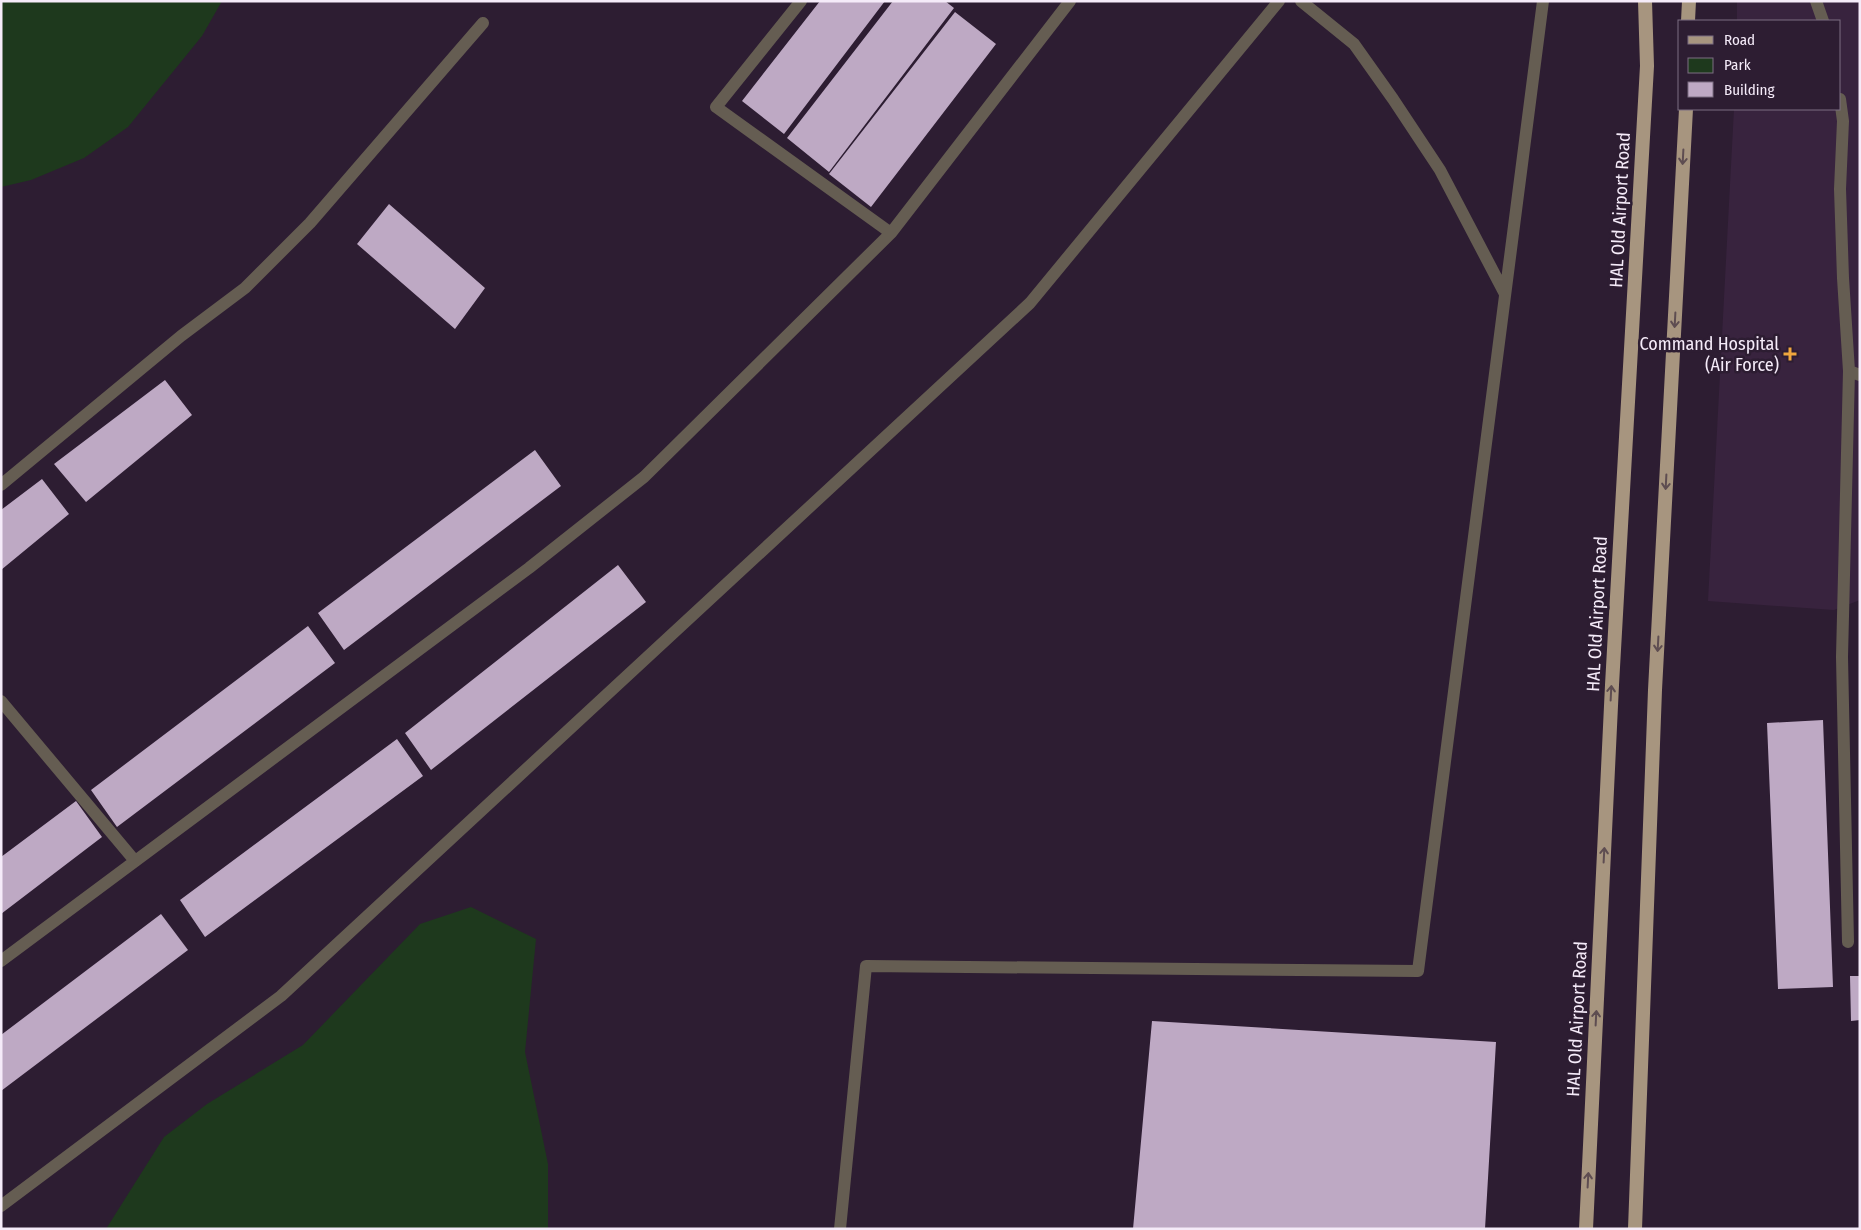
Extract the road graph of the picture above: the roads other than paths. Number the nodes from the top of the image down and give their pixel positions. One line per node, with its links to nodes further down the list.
1 (801, 1): 14 (lane)
2 (1070, 1): 14 (lane)
3 (1279, 1): 22 (lane)
4 (1301, 1): 15 (lane)
5 (1543, 1): 15 (lane)
6 (1645, 1): 24 (main road, HAL Old Airport Road, one-way to 6)
7 (1689, 1): 9 (main road)
8 (1816, 1): 10 (lane)
9 (1688, 20)
10 (1823, 20)
11 (483, 23): 17 (lane)
12 (1841, 106): 16 (lane)
13 (1686, 110): 25 (main road, one-way to 25)
14 (891, 233): 19 (lane)
15 (1505, 294): 23 (lane)
16 (1854, 373): 20 (lane)
17 (1, 484)
18 (1, 702): 19 (lane)
19 (135, 861): 21 (lane)
20 (1848, 942)
21 (1, 961)
22 (1, 1206)
23 (840, 1229)
24 (1586, 1229)
25 (1635, 1229)

